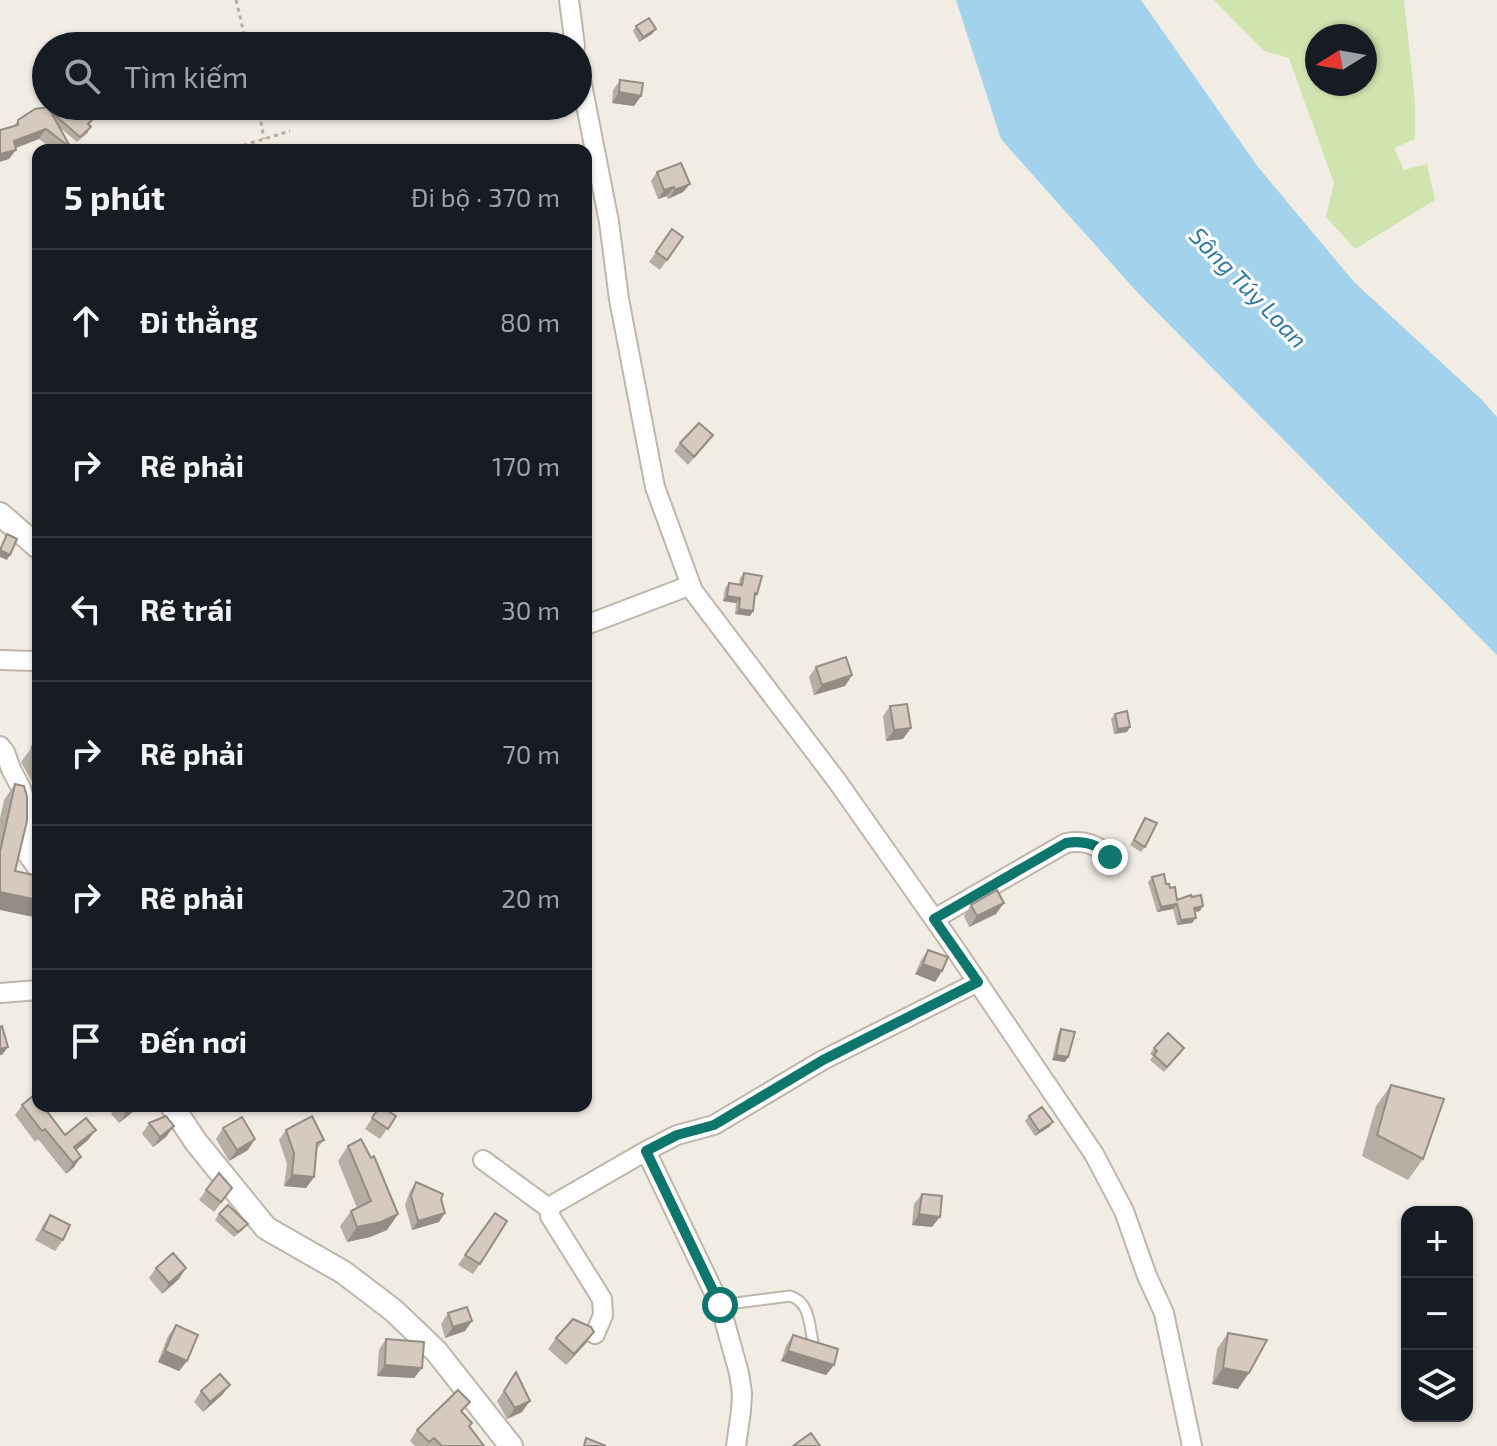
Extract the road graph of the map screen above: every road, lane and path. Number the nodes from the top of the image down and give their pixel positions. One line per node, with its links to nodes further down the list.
1 (236, 0): 3 (path)
2 (569, 0): 4 (street)
3 (244, 32)
4 (573, 32)
5 (261, 120): 8 (path)
6 (589, 120): 12 (street)
7 (290, 131): 8 (path)
8 (264, 139): 9 (path)
9 (248, 144)
10 (0, 514): 11 (street)
11 (32, 542)
12 (691, 585): 13 (street); 19 (street)
13 (592, 623)
14 (0, 660): 15 (street)
15 (32, 661)
16 (0, 746): 18 (street)
17 (1110, 857): 19 (street)
18 (32, 861)
19 (934, 919): 20 (street)
20 (978, 982): 24 (street); 32 (street)
21 (32, 990): 22 (street)
22 (0, 993)
23 (176, 1112): 30 (street)
24 (646, 1151): 26 (street); 27 (street)
25 (483, 1160): 26 (street)
26 (550, 1209): 28 (street)
27 (720, 1305): 29 (lane); 31 (street)
28 (595, 1334)
29 (813, 1342)
30 (511, 1446)
31 (736, 1446)
32 (1192, 1446)

